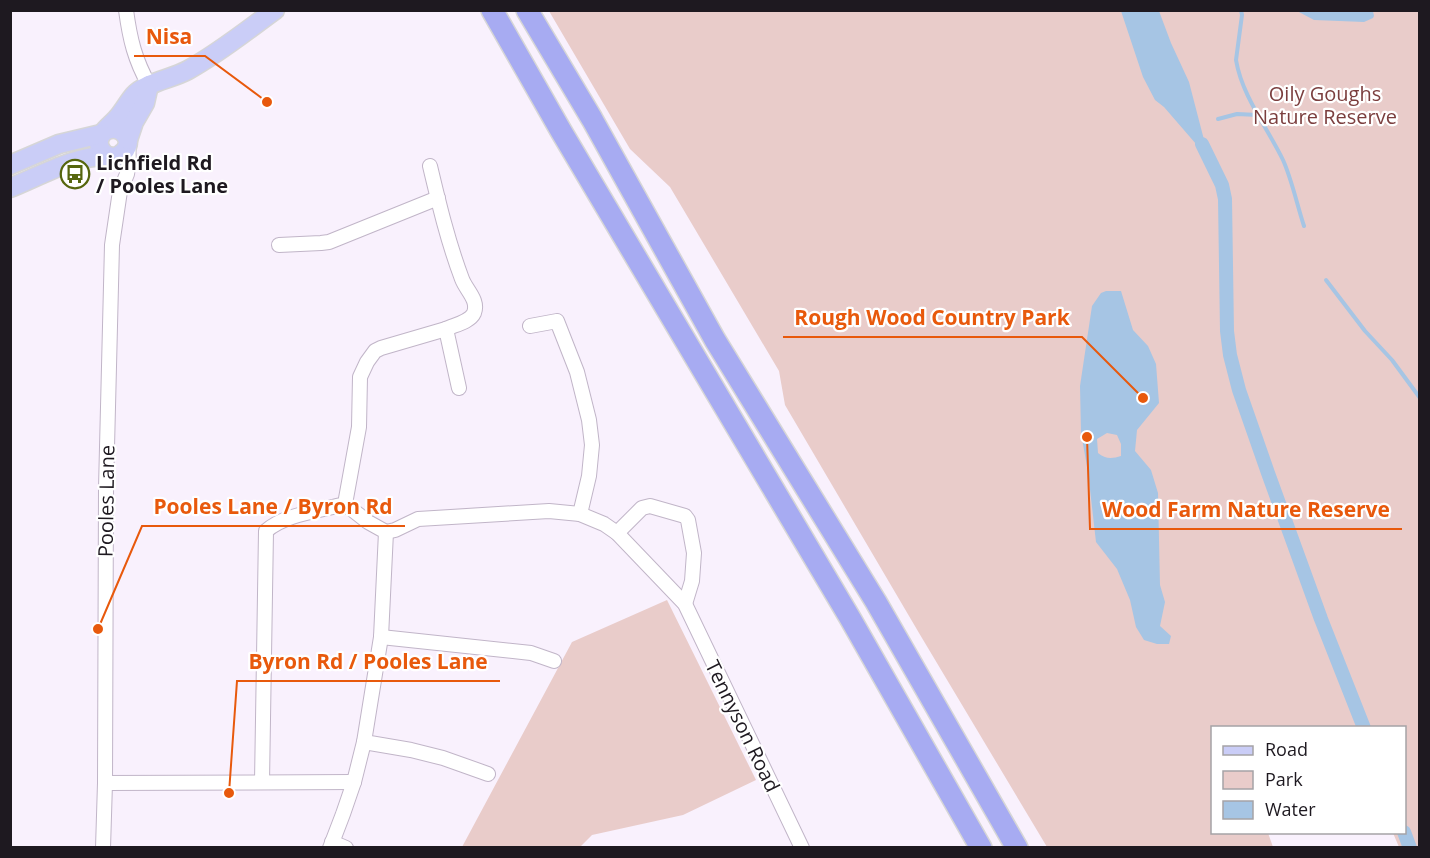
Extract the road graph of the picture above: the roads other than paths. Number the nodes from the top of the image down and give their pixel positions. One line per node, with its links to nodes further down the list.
1 (126, 10): 5 (street)
2 (275, 10): 5 (main road)
3 (492, 10): 34 (highway)
4 (527, 10): 35 (highway)
5 (149, 85): 6 (main road); 7 (main road)
6 (103, 132): 7 (main road); 8 (main road); 9 (main road)
7 (128, 142): 8 (main road); 12 (street, Pooles Lane)
8 (109, 156): 11 (main road); 12 (street, Pooles Lane)
9 (10, 165)
10 (430, 166): 13 (street)
11 (10, 188)
12 (120, 191): 29 (street, Pooles Lane)
13 (438, 198): 14 (street); 16 (street)
14 (279, 245)
15 (530, 326): 19 (street)
16 (446, 329): 17 (street); 18 (street)
17 (459, 388)
18 (345, 504): 20 (street); 27 (street)
19 (580, 514): 20 (street, Tennyson Road); 21 (street, Tennyson Road)
20 (386, 532): 23 (street)
21 (617, 533): 22 (street, Tennyson Road); 22 (street)
22 (685, 604): 33 (street, Tennyson Road)
23 (381, 637): 24 (street); 25 (street)
24 (554, 661)
25 (364, 742): 26 (street); 28 (street)
26 (488, 774)
27 (262, 782): 28 (street); 29 (street)
28 (354, 782): 30 (street)
29 (105, 783): 31 (street, Pooles Lane)
30 (331, 845): 32 (street)
31 (103, 848)
32 (346, 848)
33 (802, 848)
34 (981, 848)
35 (1017, 848)

